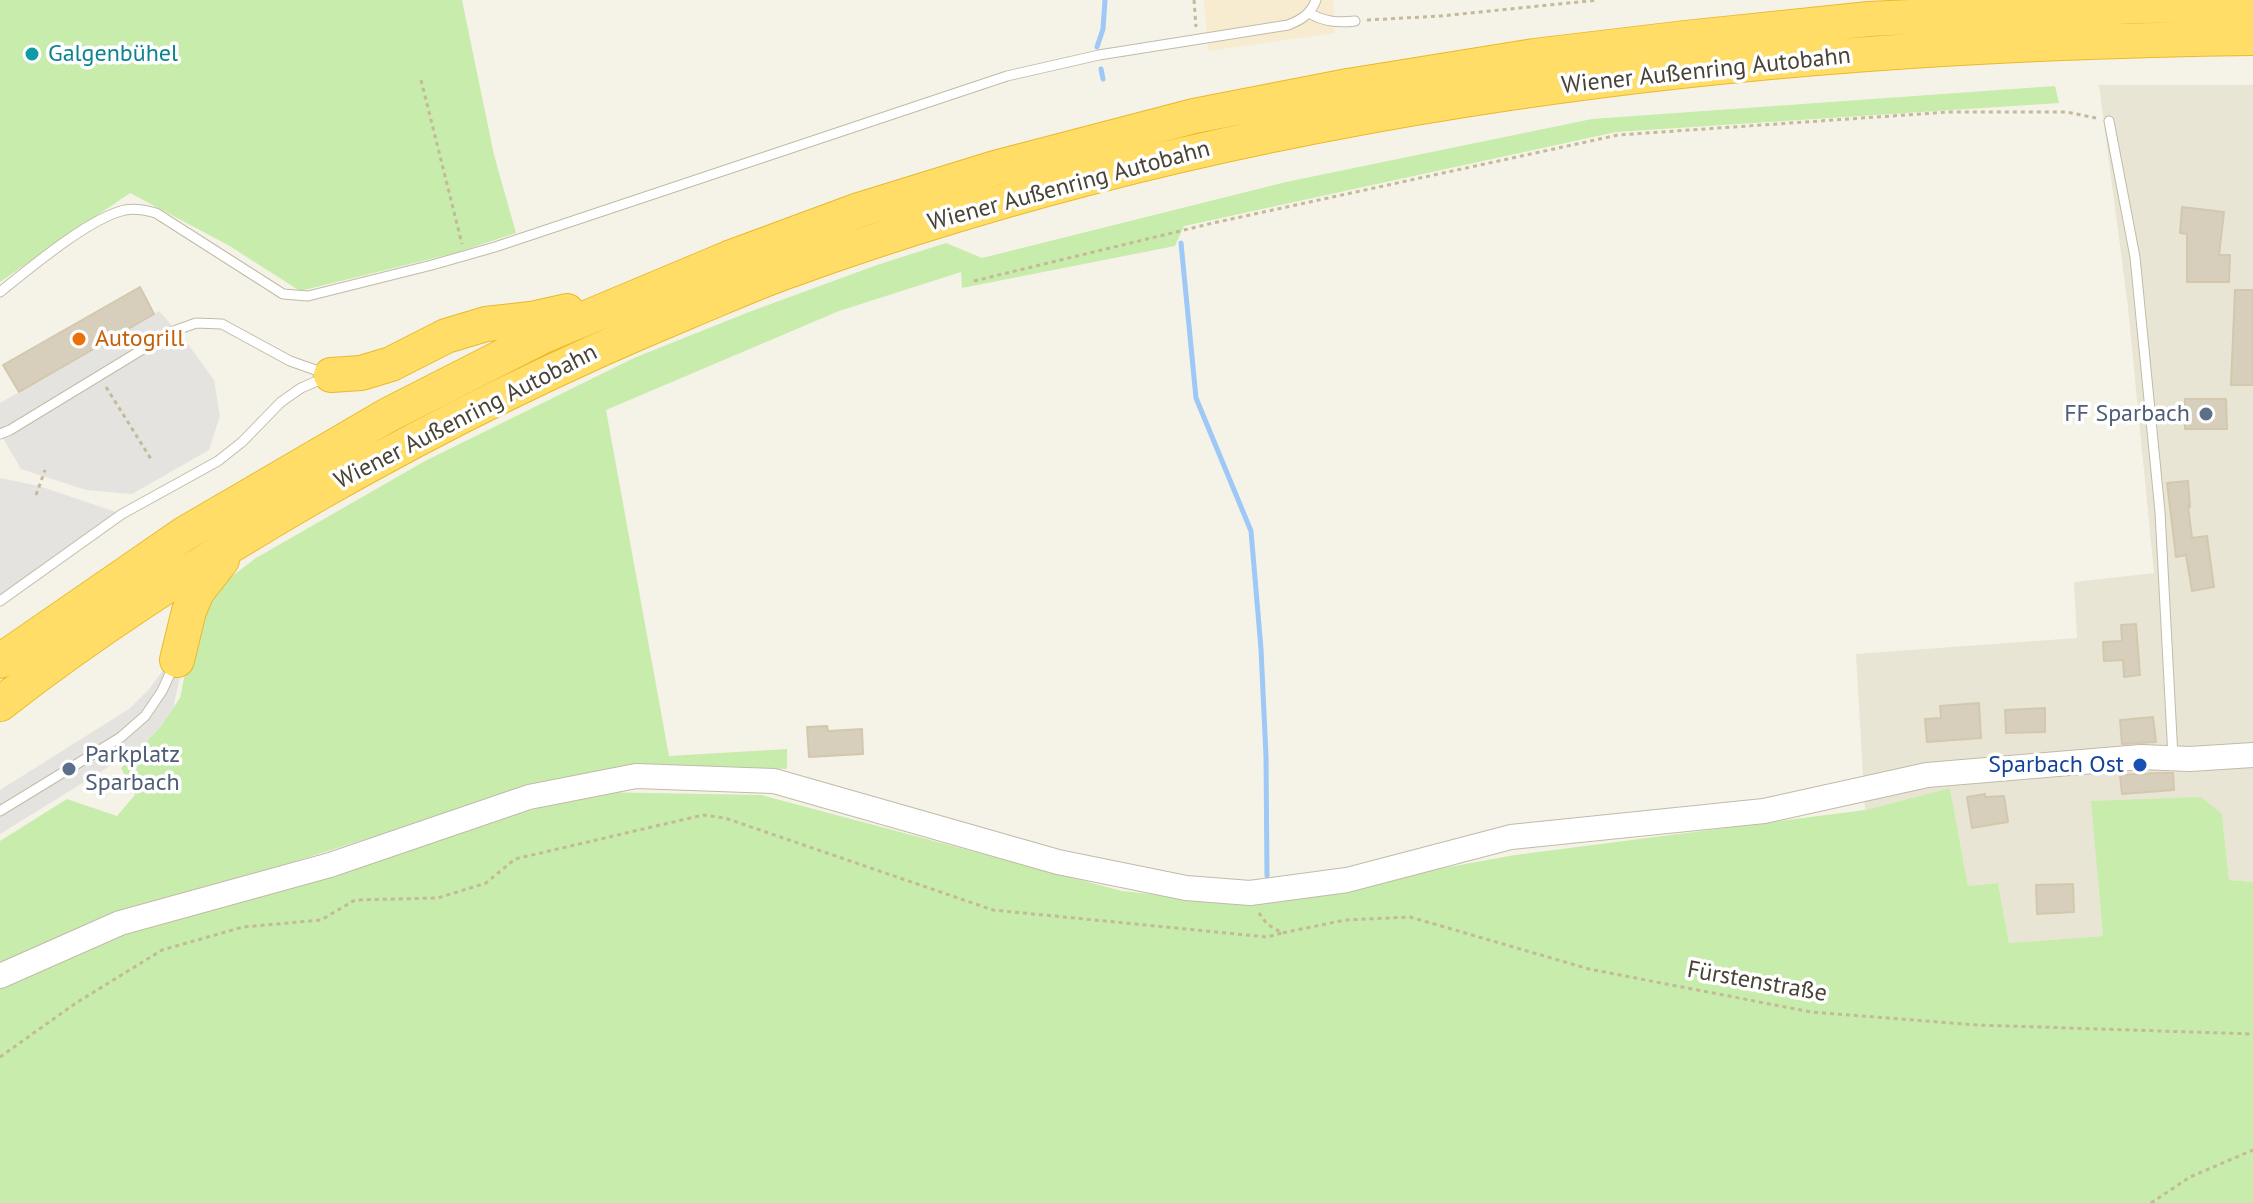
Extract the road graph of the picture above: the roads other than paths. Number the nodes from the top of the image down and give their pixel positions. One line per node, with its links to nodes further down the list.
1 (1316, 0): 3 (lane)
2 (2253, 4): 8 (highway, Wiener Außenring Autobahn)
3 (1309, 13): 4 (lane); 7 (lane)
4 (1355, 21)
5 (2253, 38): 11 (highway, Wiener Außenring Autobahn)
6 (2109, 121): 17 (lane)
7 (0, 292)
8 (645, 292): 9 (highway); 14 (highway, Wiener Außenring Autobahn)
9 (331, 375): 10 (lane); 12 (lane)
10 (0, 434)
11 (238, 541): 13 (highway); 15 (highway, Wiener Außenring Autobahn)
12 (0, 601)
13 (177, 660): 18 (lane)
14 (0, 661)
15 (0, 704)
16 (2253, 755): 17 (street)
17 (2173, 758): 19 (street)
18 (0, 811)
19 (0, 976)

